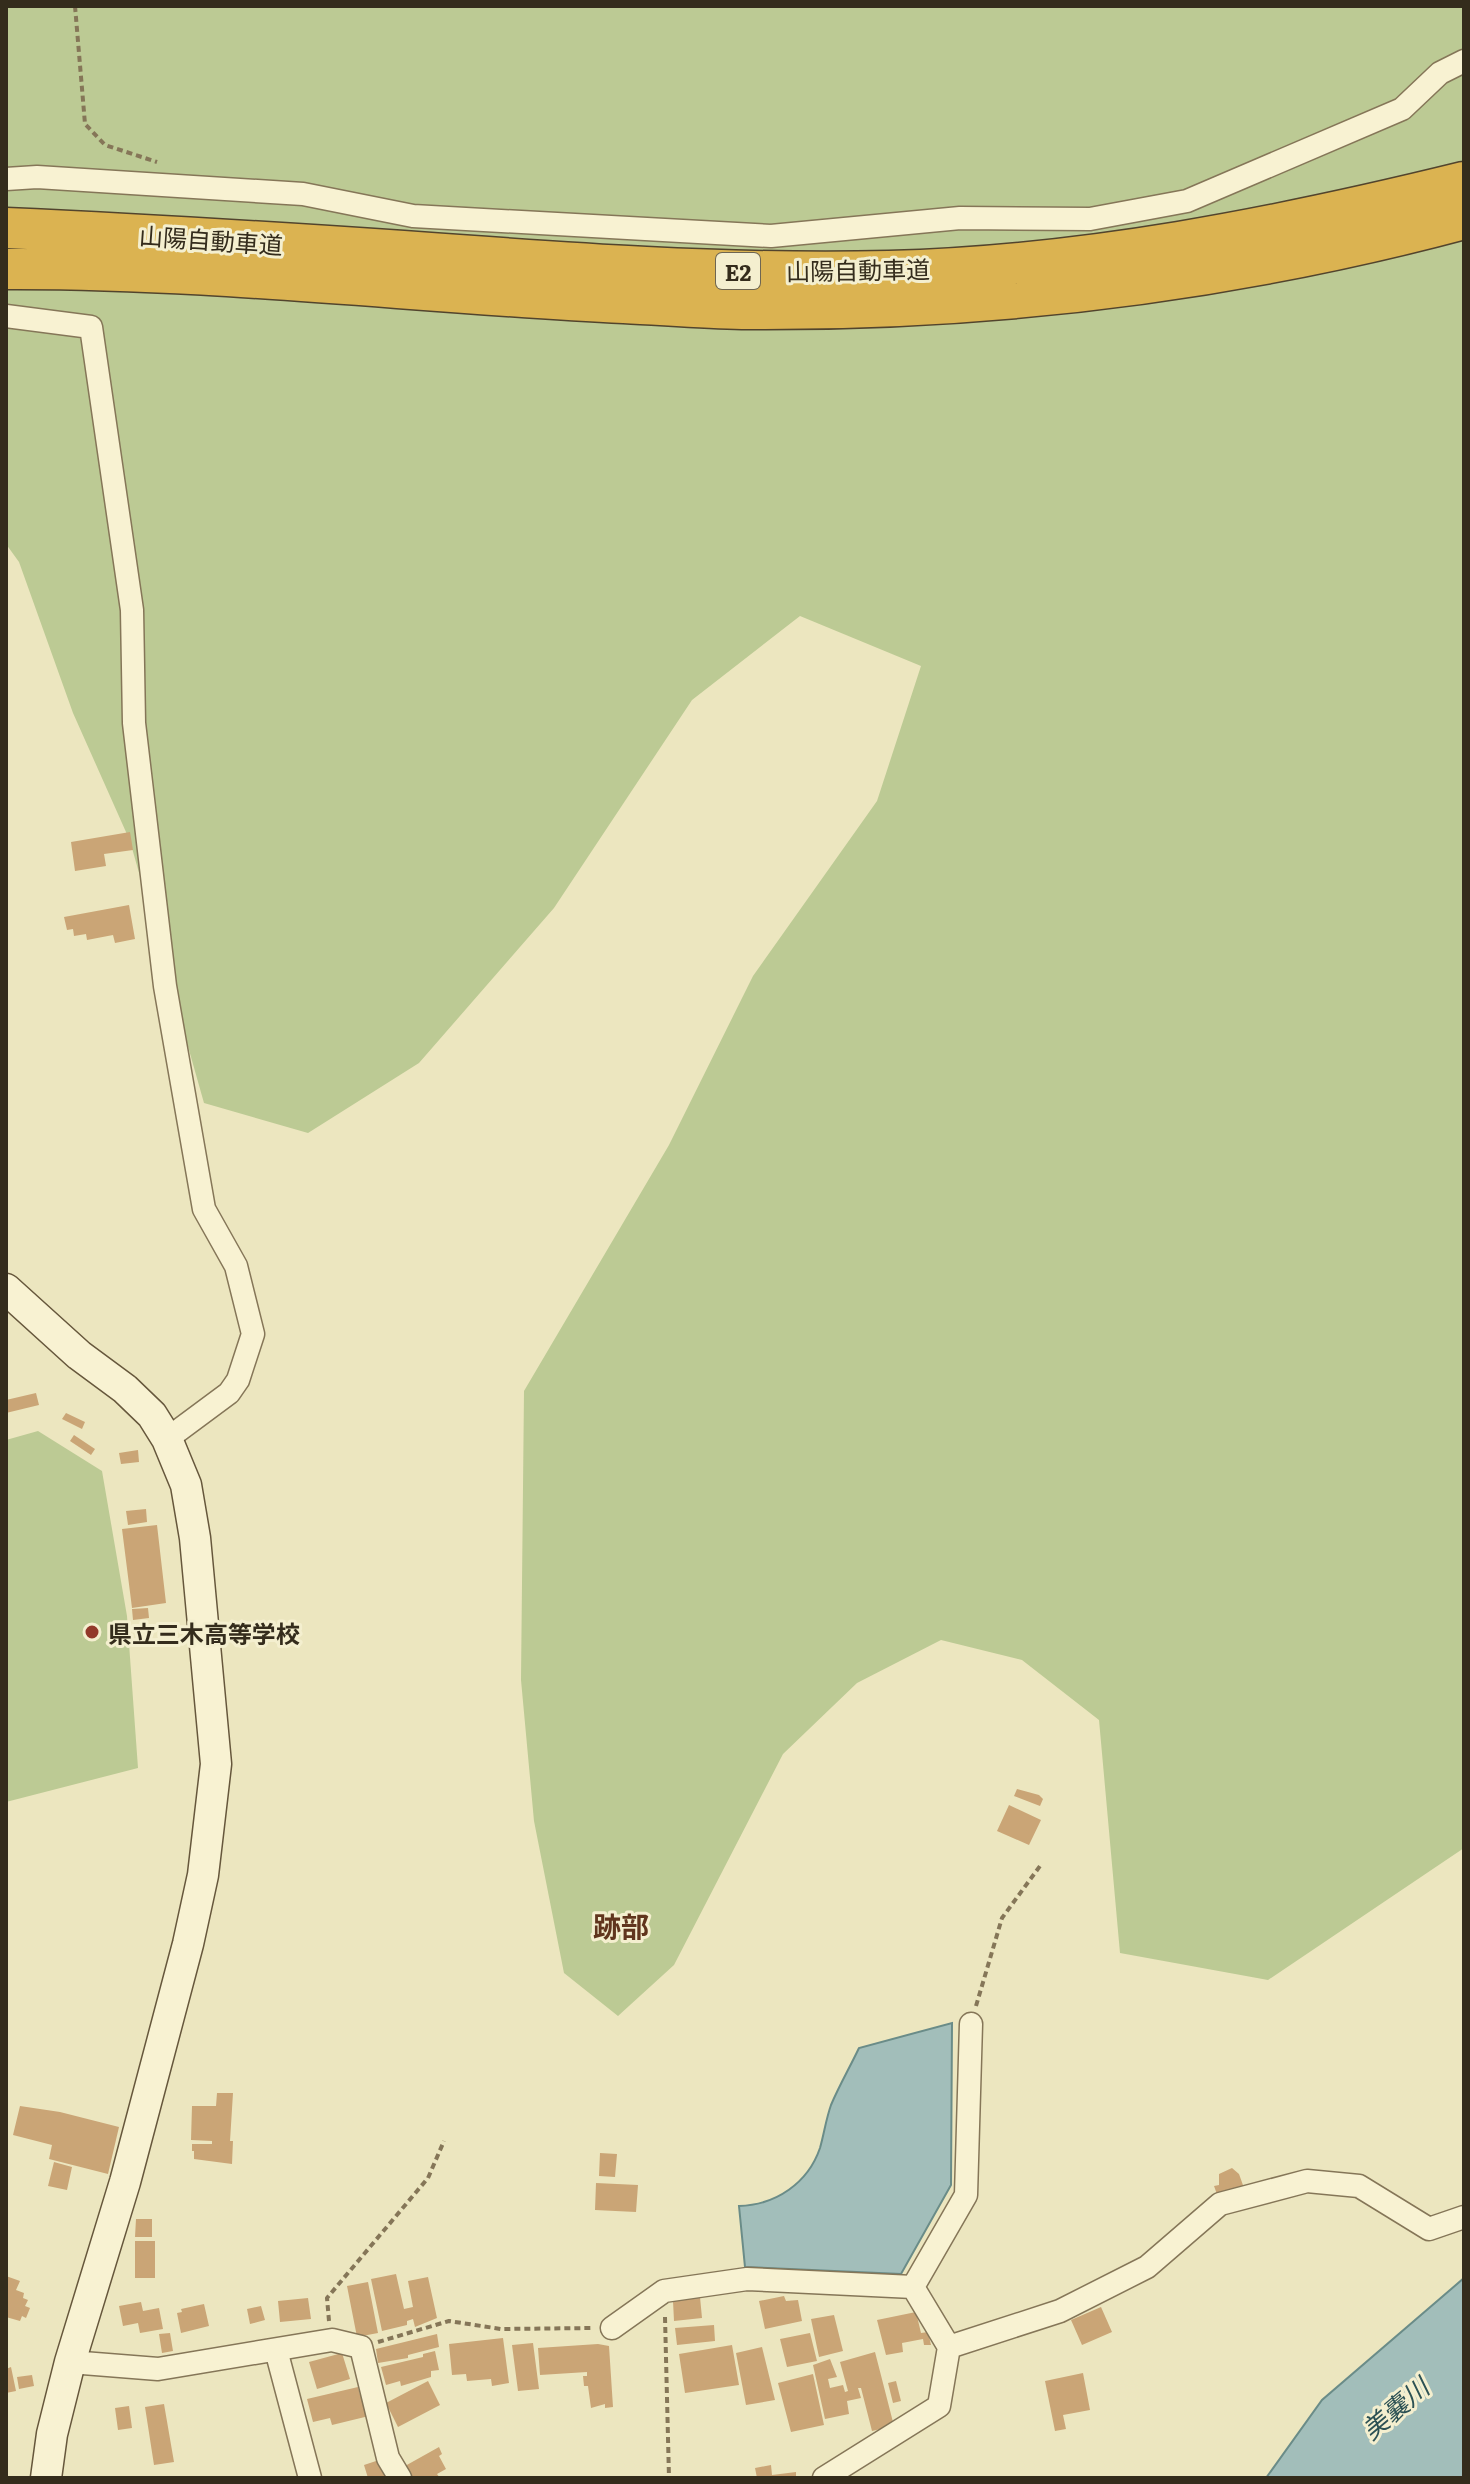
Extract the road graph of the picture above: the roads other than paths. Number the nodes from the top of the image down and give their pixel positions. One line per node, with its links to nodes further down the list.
1 (1464, 61): 2 (street)
2 (6, 179)
3 (1464, 182): 5 (highway, 山陽自動車道 / E2)
4 (1464, 219): 7 (highway, 山陽自動車道 / E2)
5 (6, 228)
6 (6, 269): 7 (highway, 山陽自動車道 / E2)
7 (195, 275): 8 (highway)
8 (6, 280)
9 (6, 316): 11 (street)
10 (6, 1289): 11 (street)
11 (167, 1439): 18 (street)
12 (971, 2024): 14 (street)
13 (1464, 2217): 16 (street)
14 (913, 2287): 15 (street); 16 (street)
15 (612, 2328)
16 (949, 2347): 22 (street)
17 (276, 2350): 18 (street); 20 (street); 21 (street)
18 (70, 2362): 19 (street)
19 (46, 2478)
20 (310, 2478)
21 (400, 2478)
22 (824, 2478)

